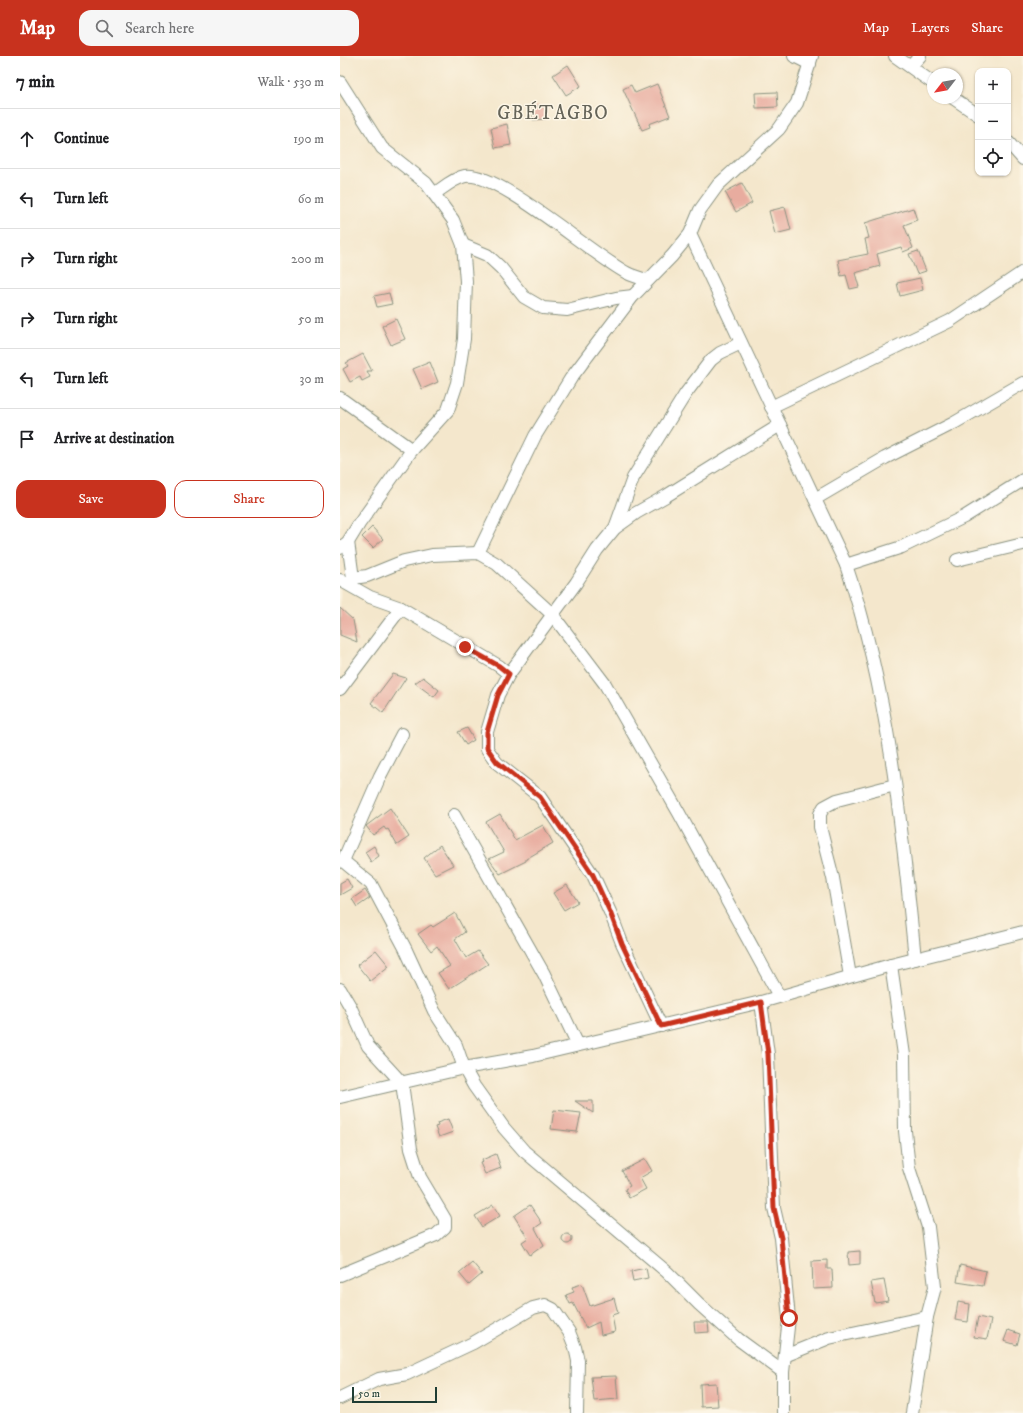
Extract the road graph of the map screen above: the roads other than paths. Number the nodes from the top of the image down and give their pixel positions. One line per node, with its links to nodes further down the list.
1 (794, 56): 4 (street)
2 (895, 56): 5 (street)
3 (920, 56): 5 (street)
4 (811, 60): 13 (street)
5 (911, 66): 6 (street)
6 (927, 78)
7 (340, 82): 12 (street)
8 (962, 104): 9 (street)
9 (975, 113)
10 (1011, 145): 11 (street)
11 (1023, 158)
12 (434, 194): 14 (street); 16 (street)
13 (690, 234): 16 (street); 18 (street)
14 (464, 246): 17 (street); 23 (street)
15 (1023, 272): 21 (street)
16 (647, 280): 17 (street)
17 (633, 296): 29 (street)
18 (741, 343): 21 (street); 26 (street)
19 (1023, 383): 25 (street)
20 (340, 398): 23 (street)
21 (771, 406): 22 (street)
22 (780, 425): 25 (street); 26 (street)
23 (412, 450): 28 (street)
24 (1023, 480): 31 (street)
25 (815, 499): 31 (street)
26 (615, 528): 35 (street)
27 (1023, 544): 30 (street)
28 (344, 545): 33 (street)
29 (478, 553): 33 (street); 35 (street)
30 (957, 560)
31 (846, 565): 39 (street)
32 (340, 580): 33 (street)
33 (353, 583): 34 (street)
34 (401, 608): 36 (street); 37 (street)
35 (552, 614): 36 (street); 47 (street)
36 (509, 674): 49 (street)
37 (340, 689)
38 (402, 734): 41 (street)
39 (895, 785): 43 (street); 45 (street)
40 (454, 815): 50 (street)
41 (341, 862): 51 (street)
42 (1023, 932): 43 (street)
43 (915, 959): 44 (street)
44 (892, 965): 45 (street); 55 (street)
45 (850, 976): 47 (street)
46 (340, 989): 52 (street)
47 (779, 996): 48 (street)
48 (761, 1002): 49 (street); 56 (street)
49 (661, 1026): 50 (street)
50 (578, 1045): 51 (street)
51 (464, 1068): 52 (street); 57 (street)
52 (402, 1083): 53 (street); 54 (street)
53 (340, 1097)
54 (340, 1275)
55 (927, 1317): 56 (street); 61 (street)
56 (787, 1355): 57 (street)
57 (783, 1372): 60 (street)
58 (340, 1398): 59 (street)
59 (577, 1413)
60 (783, 1413)
61 (912, 1413)

